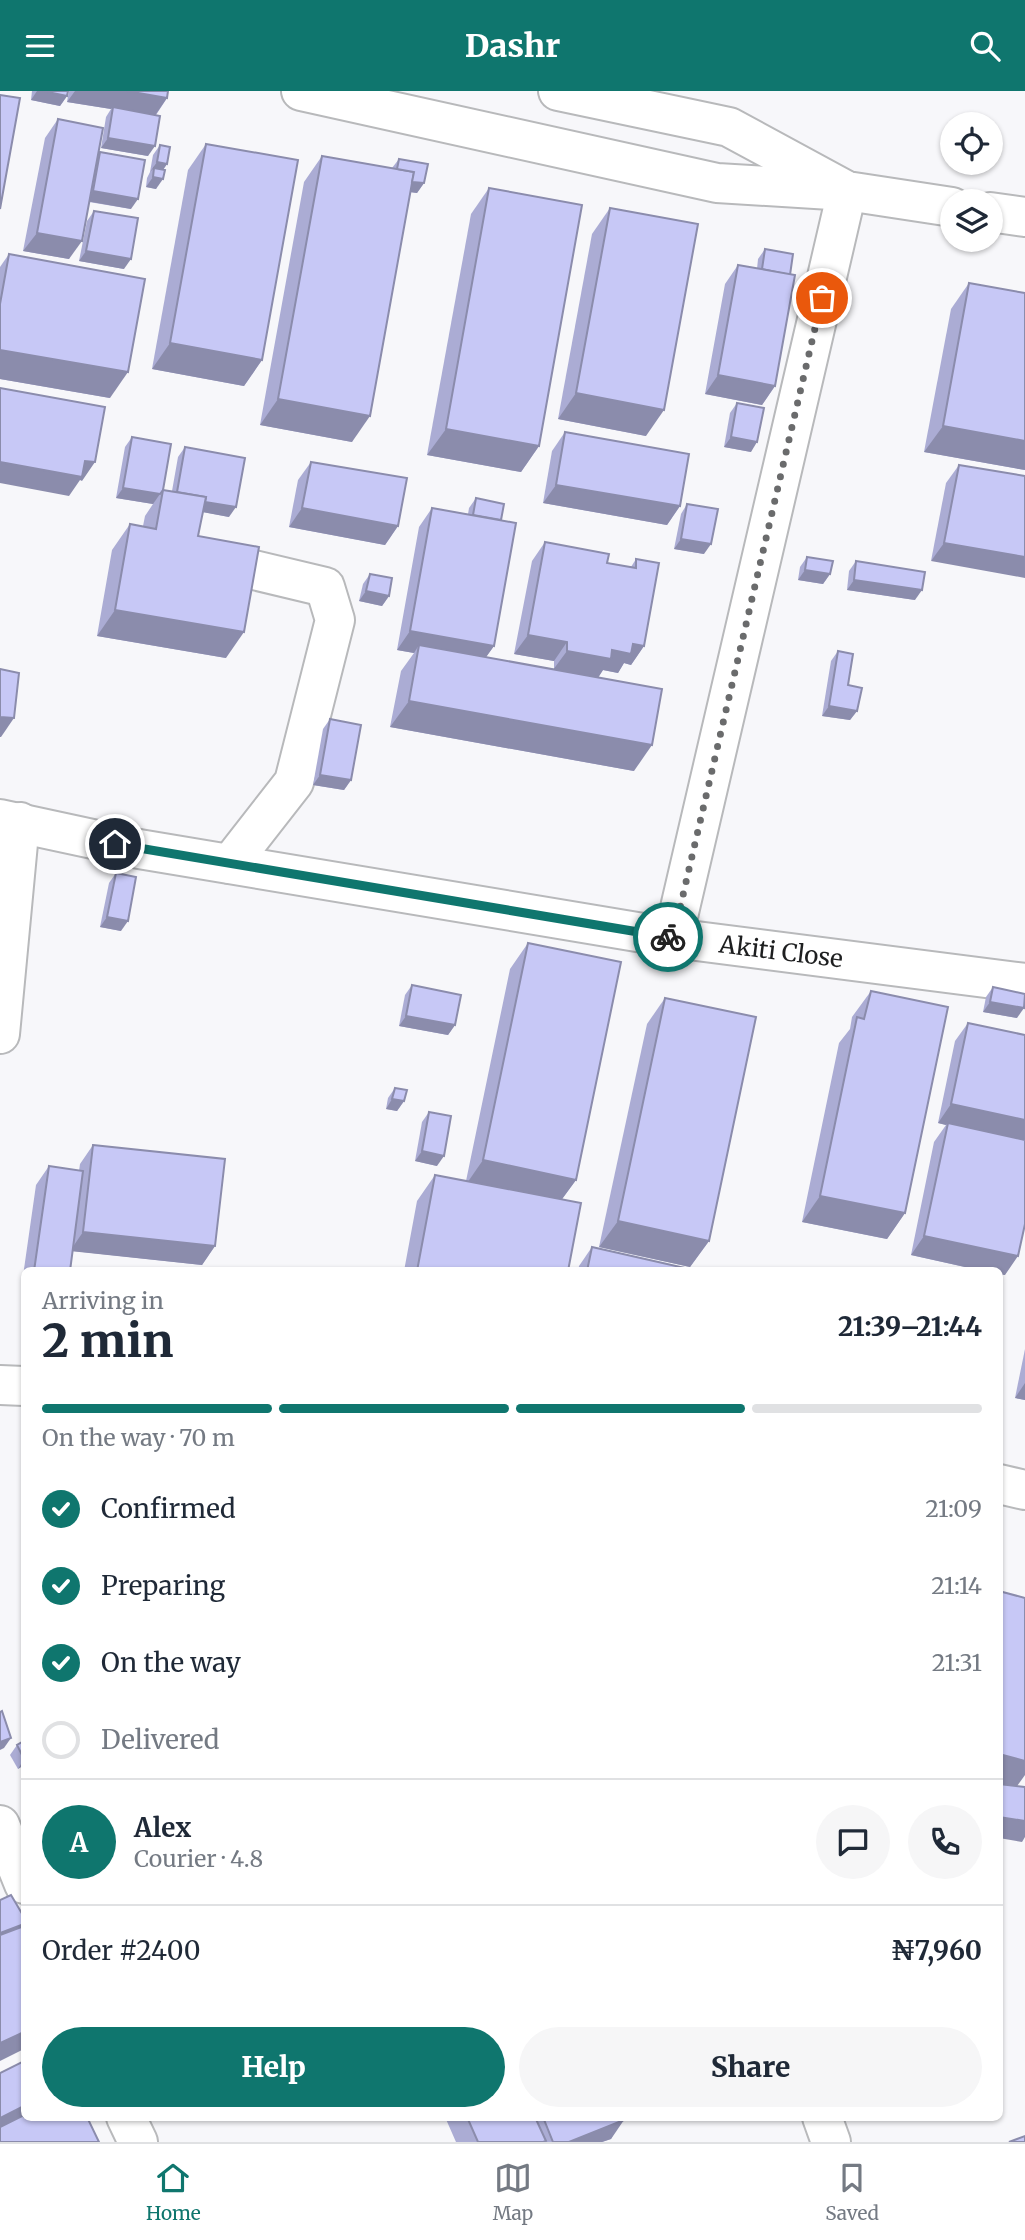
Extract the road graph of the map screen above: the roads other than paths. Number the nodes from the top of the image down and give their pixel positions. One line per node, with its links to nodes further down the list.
1 (301, 91): 3 (street)
2 (558, 91): 3 (street)
3 (847, 191): 4 (street); 10 (street)
4 (940, 205)
5 (1003, 214): 6 (street)
6 (1025, 218)
7 (237, 566): 9 (street)
8 (10, 820): 9 (street, Akiti Close); 12 (street)
9 (230, 865): 10 (street, Akiti Close)
10 (673, 938): 11 (street, Akiti Close)
11 (1025, 983)
12 (0, 1034)
13 (0, 1385): 14 (street)
14 (21, 1386)
15 (1003, 1485): 16 (street)
16 (1025, 1490)
17 (0, 1825): 18 (street)
18 (21, 1877)
19 (128, 2121): 21 (street)
20 (823, 2121): 22 (street)
21 (138, 2142)
22 (831, 2142)

